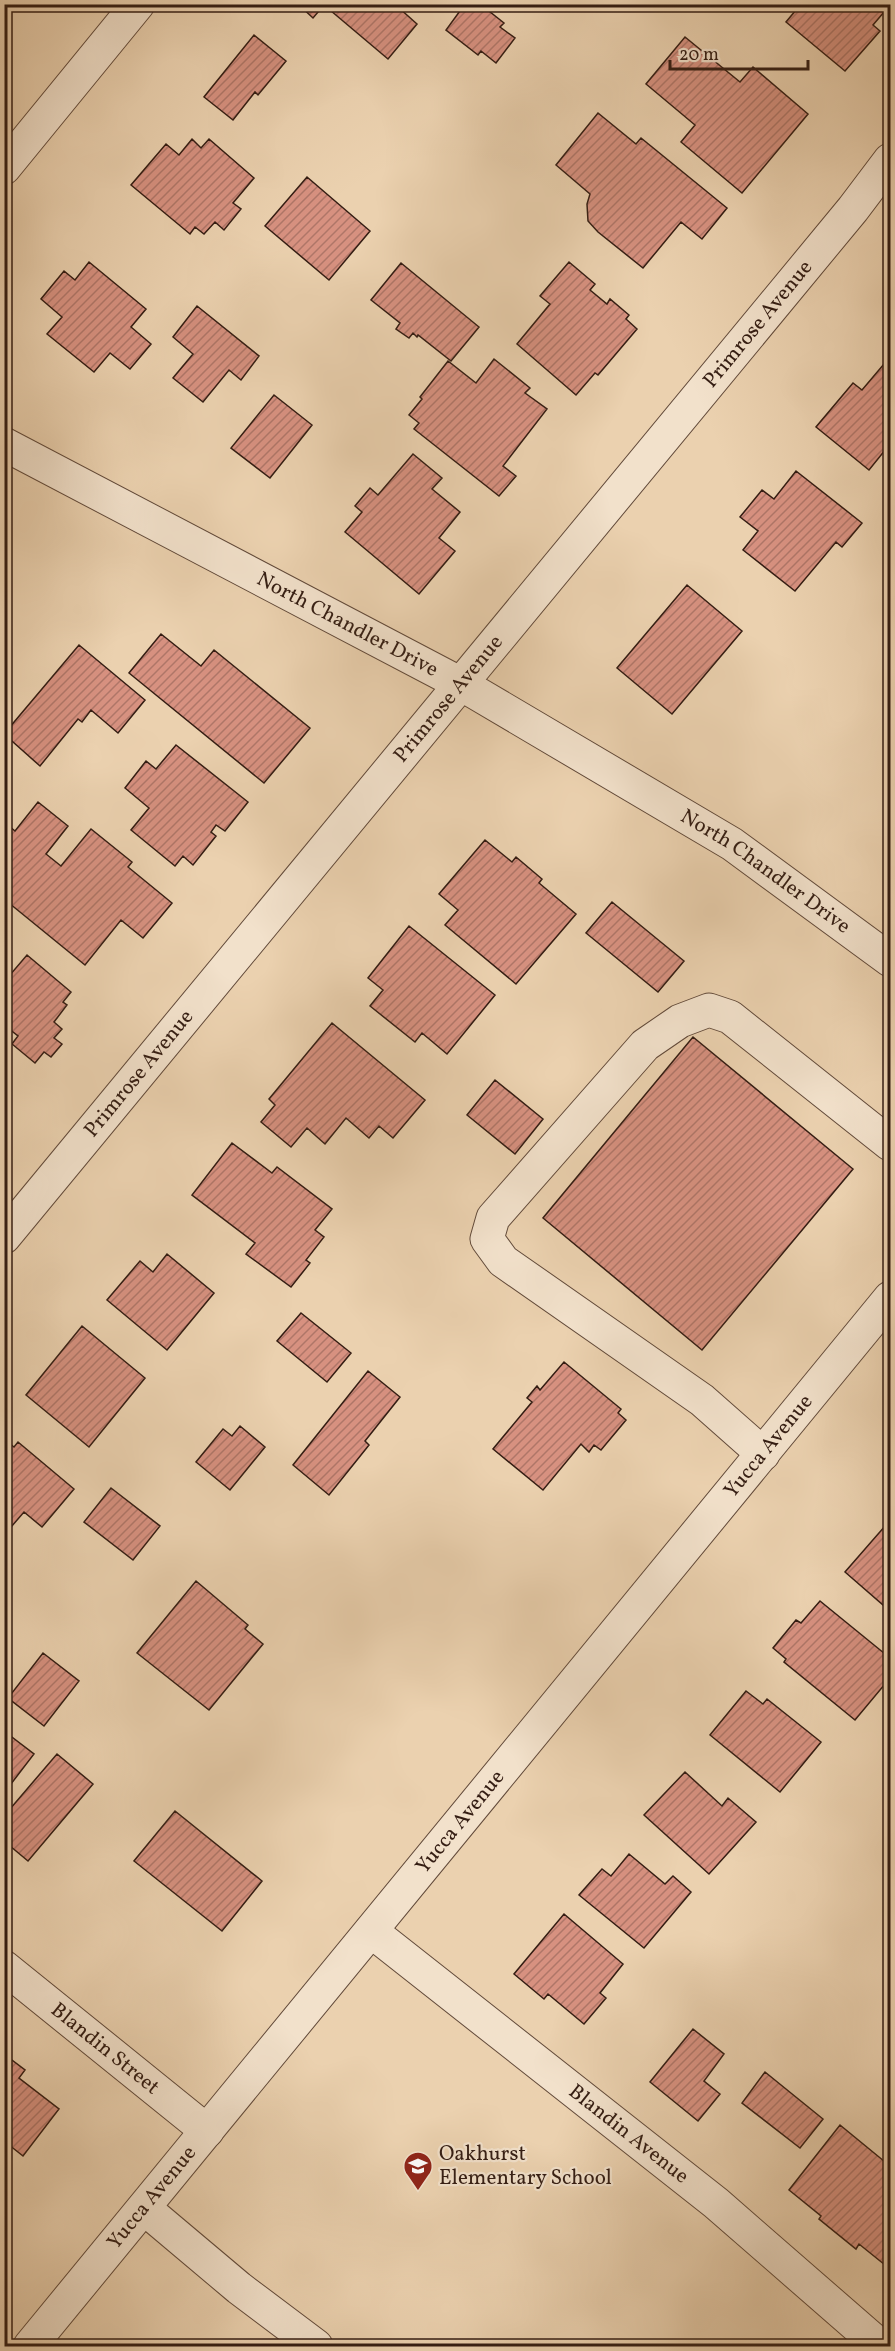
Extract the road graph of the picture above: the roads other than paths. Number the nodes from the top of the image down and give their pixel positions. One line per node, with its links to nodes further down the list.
1 (138, 4): 3 (street)
2 (891, 160): 5 (street, Primrose Avenue)
3 (4, 168)
4 (4, 444): 5 (street, North Chandler Drive)
5 (461, 684): 6 (street, North Chandler Drive); 8 (street, Primrose Avenue)
6 (891, 960)
7 (891, 1144): 10 (street)
8 (4, 1237)
9 (891, 1298): 10 (street, Yucca Avenue)
10 (763, 1454): 11 (street, Yucca Avenue)
11 (371, 1931): 13 (street, Yucca Avenue); 17 (street, Blandin Avenue)
12 (4, 1967): 13 (street, Blandin Street)
13 (207, 2132): 14 (street, Yucca Avenue)
14 (144, 2208): 15 (street, Yucca Avenue); 16 (street)
15 (30, 2346)
16 (316, 2346)
17 (880, 2346)

